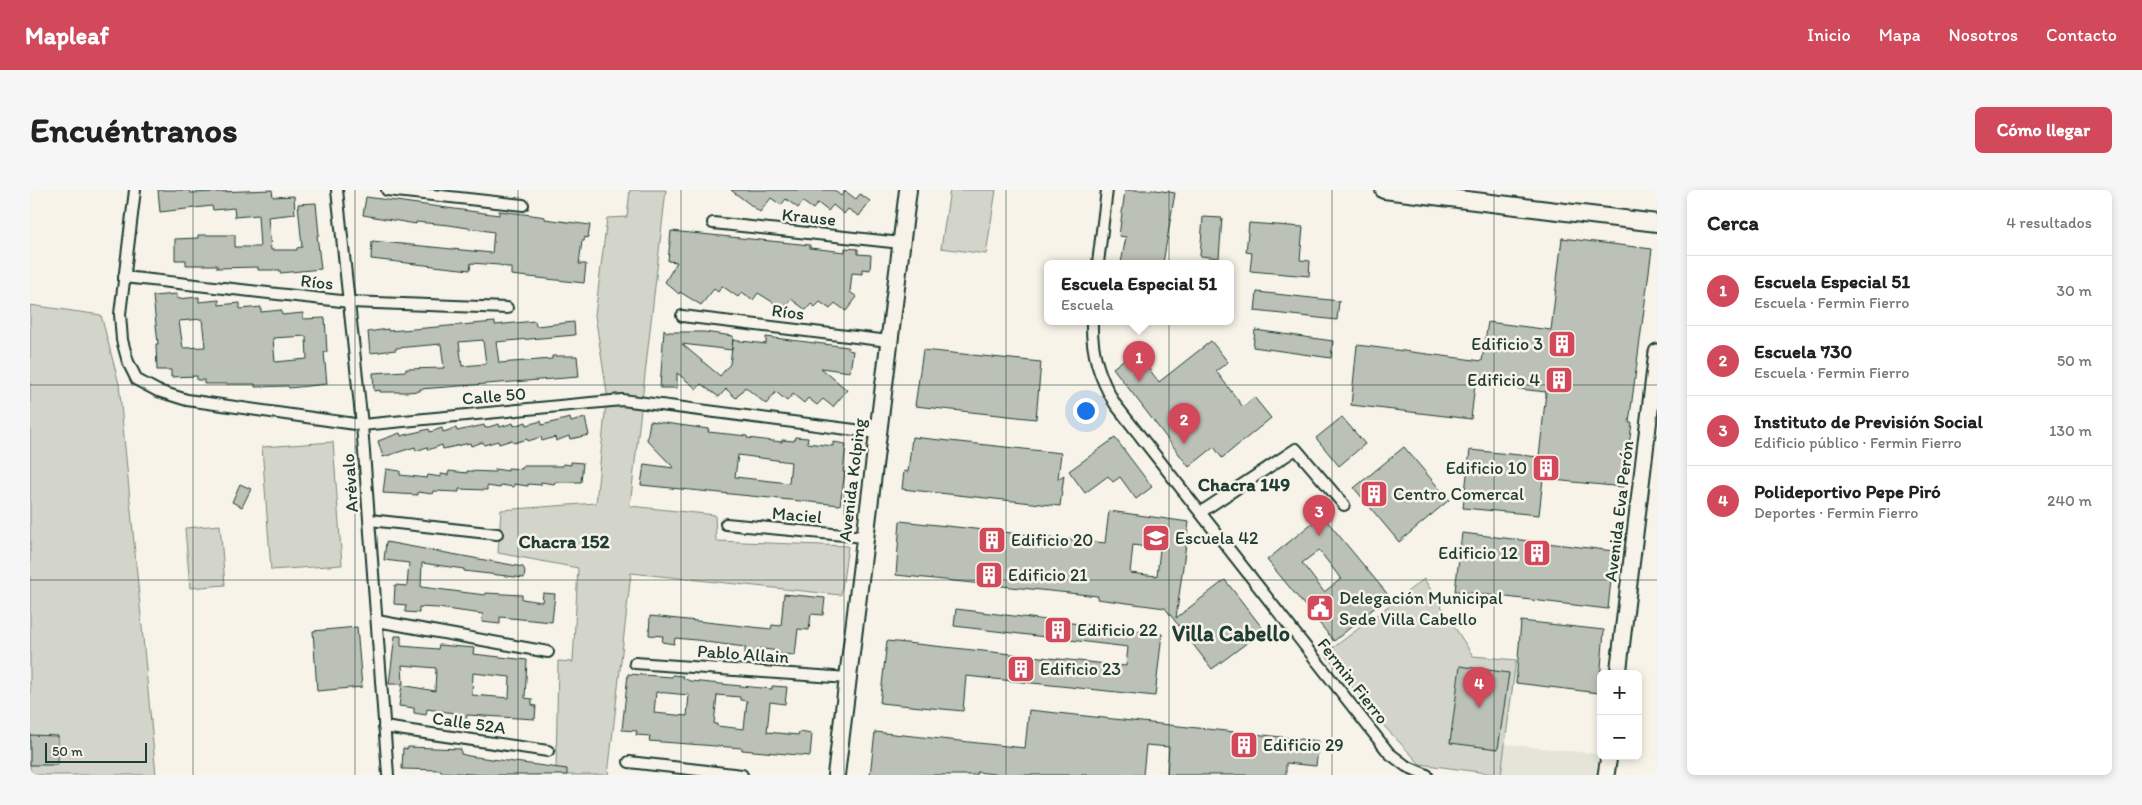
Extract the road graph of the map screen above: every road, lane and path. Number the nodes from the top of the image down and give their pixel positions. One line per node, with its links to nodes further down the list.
1 (135, 190): 13 (street, Calle 50)
2 (337, 190): 14 (street, Arévalo)
3 (387, 190): 8 (street)
4 (908, 190): 11 (main road, Avenida Kolping)
5 (1107, 190): 12 (street)
6 (1384, 190): 7 (main road)
7 (1470, 195): 10 (main road)
8 (523, 205)
9 (713, 223): 11 (street, Krause)
10 (1657, 223)
11 (901, 243): 18 (main road, Avenida Kolping)
12 (1098, 260)
13 (124, 277): 14 (street, Ríos); 20 (street, Calle 50)
14 (350, 302): 15 (street, Ríos); 20 (street, Arévalo)
15 (507, 308)
16 (682, 316): 18 (street, Ríos)
17 (1092, 325): 23 (street, Fermin Fierro)
18 (889, 341): 21 (main road, Avenida Kolping)
19 (1657, 352): 31 (main road, Avenida Eva Perón)
20 (362, 425): 21 (street, Calle 50); 24 (street, Arévalo)
21 (878, 433): 27 (main road, Avenida Kolping)
22 (1344, 505): 23 (street)
23 (1201, 512): 40 (street, Fermin Fierro)
24 (370, 520): 26 (street); 28 (street, Arévalo)
25 (726, 524): 27 (street, Maciel)
26 (497, 534)
27 (865, 537): 32 (main road, Avenida Kolping)
28 (377, 621): 29 (street); 33 (street, Arévalo)
29 (548, 652)
30 (635, 662): 32 (street, Pablo Allain)
31 (1618, 670)
32 (848, 678): 39 (main road, Avenida Kolping)
33 (384, 727): 34 (street, Calle 52A); 37 (street, Arévalo)
34 (548, 751)
35 (1608, 760): 41 (main road)
36 (629, 762): 38 (street)
37 (388, 775)
38 (742, 775)
39 (836, 775)
40 (1427, 775)
41 (1606, 775)

